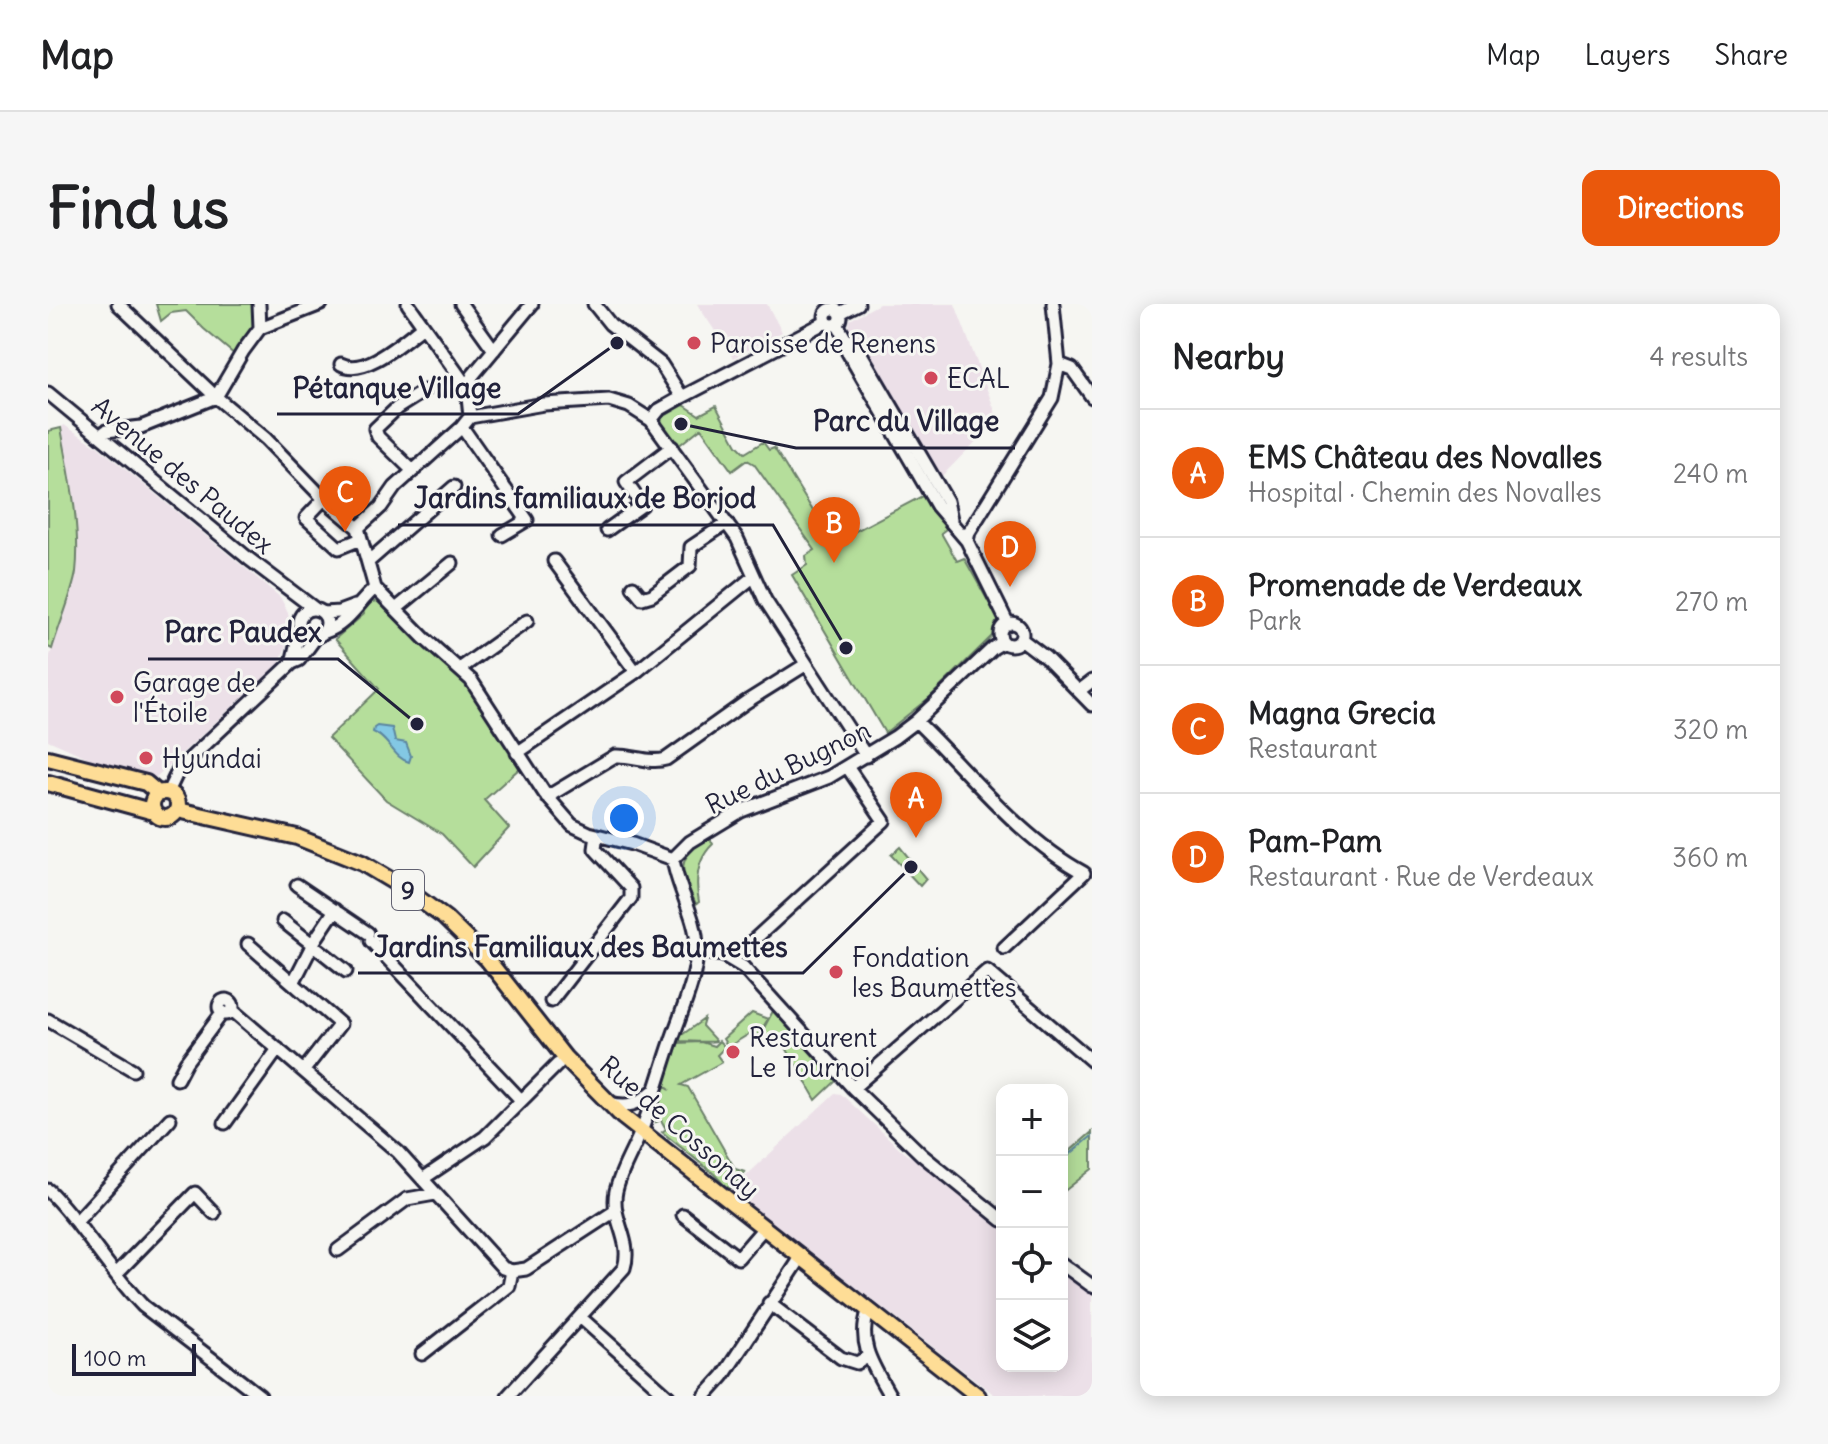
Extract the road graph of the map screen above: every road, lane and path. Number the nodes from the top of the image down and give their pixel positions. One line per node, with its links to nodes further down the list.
1 (118, 304): 21 (street)
2 (259, 304): 12 (street)
3 (321, 304): 12 (street)
4 (408, 304): 11 (street)
5 (461, 304): 13 (street)
6 (532, 304): 13 (street)
7 (594, 304): 22 (street)
8 (858, 304): 10 (street)
9 (1053, 304): 15 (street)
10 (831, 315): 22 (street); 35 (street)
11 (423, 326): 14 (street); 16 (street)
12 (260, 328): 21 (street)
13 (494, 350): 17 (street)
14 (341, 364)
15 (1059, 364): 23 (street); 35 (street)
16 (451, 368): 17 (street); 18 (street)
17 (473, 375): 18 (street)
18 (467, 387): 25 (street)
19 (424, 391): 28 (street)
20 (48, 393): 26 (street, Avenue des Paudex)
21 (216, 397): 26 (street); 30 (street)
22 (682, 397): 24 (street)
23 (1092, 397)
24 (651, 420): 25 (street); 27 (street)
25 (466, 422): 28 (street); 34 (street)
26 (101, 435): 42 (street, Avenue des Paudex)
27 (672, 447): 31 (street); 32 (street)
28 (413, 471): 33 (street)
29 (454, 487): 36 (street)
30 (324, 499): 33 (street); 33 (street)
31 (727, 523): 39 (street); 40 (street)
32 (607, 530)
33 (360, 534): 36 (street)
34 (502, 535)
35 (967, 541): 48 (street)
36 (369, 561): 41 (street)
37 (554, 561): 56 (street)
38 (452, 563): 44 (street)
39 (753, 577): 54 (street); 56 (street)
40 (633, 587)
41 (375, 588): 43 (street); 44 (street)
42 (290, 592): 45 (street, Avenue des Paudex); 46 (street, Avenue des Paudex)
43 (356, 606): 45 (street); 50 (street)
44 (396, 609): 55 (street)
45 (320, 611): 46 (street); 50 (street)
46 (301, 615): 49 (street)
47 (527, 621): 55 (street)
48 (1008, 624): 51 (street); 52 (street)
49 (300, 629): 50 (street); 53 (street)
50 (320, 634): 53 (street)
51 (1021, 639): 52 (street); 58 (street)
52 (1003, 642): 60 (street, Rue du Bugnon)
53 (292, 663): 66 (street)
54 (805, 665): 62 (street); 67 (street)
55 (461, 668): 61 (street)
56 (636, 672): 61 (street)
57 (1092, 681): 58 (street)
58 (1079, 691): 59 (street)
59 (1092, 705)
60 (916, 721): 62 (street, Rue du Bugnon); 77 (street)
61 (517, 753): 67 (street)
62 (866, 756): 64 (street, Rue du Bugnon)
63 (48, 758): 66 (main road)
64 (848, 768): 71 (street, Rue du Bugnon); 79 (street)
65 (48, 783): 69 (main road, Rue de Cossonay / 9)
66 (164, 793): 68 (main road); 69 (main road)
67 (547, 797): 70 (street)
68 (178, 810): 69 (main road, Rue de Cossonay / 9); 93 (main road, Rue de Cossonay / 9)
69 (154, 812)
70 (597, 835): 71 (street); 82 (street)
71 (673, 859): 78 (street)
72 (297, 885): 73 (street)
73 (335, 910): 76 (street); 92 (street)
74 (283, 921): 76 (street)
75 (248, 944): 81 (street)
76 (312, 947): 80 (street); 81 (street)
77 (1004, 948)
78 (697, 951): 79 (street); 90 (street)
79 (733, 959): 91 (street)
80 (346, 971)
81 (293, 983): 88 (street)
82 (551, 1001)
83 (48, 1020): 87 (street)
84 (278, 1049): 88 (street); 89 (street); 95 (street)
85 (1092, 1061): 91 (street)
86 (558, 1064): 92 (street)
87 (133, 1070)
88 (304, 1070): 97 (street)
89 (177, 1079)
90 (655, 1088): 93 (street); 96 (street)
91 (853, 1088): 103 (street)
92 (521, 1100): 97 (street)
93 (608, 1102): 96 (main road, Rue de Cossonay / 9)
94 (170, 1119): 104 (street)
95 (225, 1123)
96 (641, 1131): 100 (street); 105 (main road, Rue de Cossonay / 9)
97 (424, 1178): 99 (street)
98 (48, 1190): 104 (street)
99 (435, 1194): 106 (street); 109 (street)
100 (615, 1211): 109 (street); 114 (street)
101 (214, 1213): 110 (street)
102 (683, 1215): 105 (street, Rue de Cossonay)
103 (996, 1216)
104 (77, 1221): 110 (street)
105 (763, 1229): 107 (main road, Rue de Cossonay / 9)
106 (338, 1250)
107 (800, 1259): 112 (street); 113 (main road, Rue de Cossonay / 9)
108 (1068, 1268): 111 (street)
109 (512, 1271): 115 (street)
110 (116, 1274): 117 (street)
111 (1092, 1286)
112 (769, 1303): 116 (street); 120 (street)
113 (868, 1312): 116 (street); 122 (main road, Rue de Cossonay / 9)
114 (580, 1317): 118 (street); 119 (street)
115 (422, 1354)
116 (869, 1356): 121 (street)
117 (260, 1396)
118 (508, 1396)
119 (668, 1396)
120 (705, 1396)
121 (890, 1396)
122 (978, 1396)

